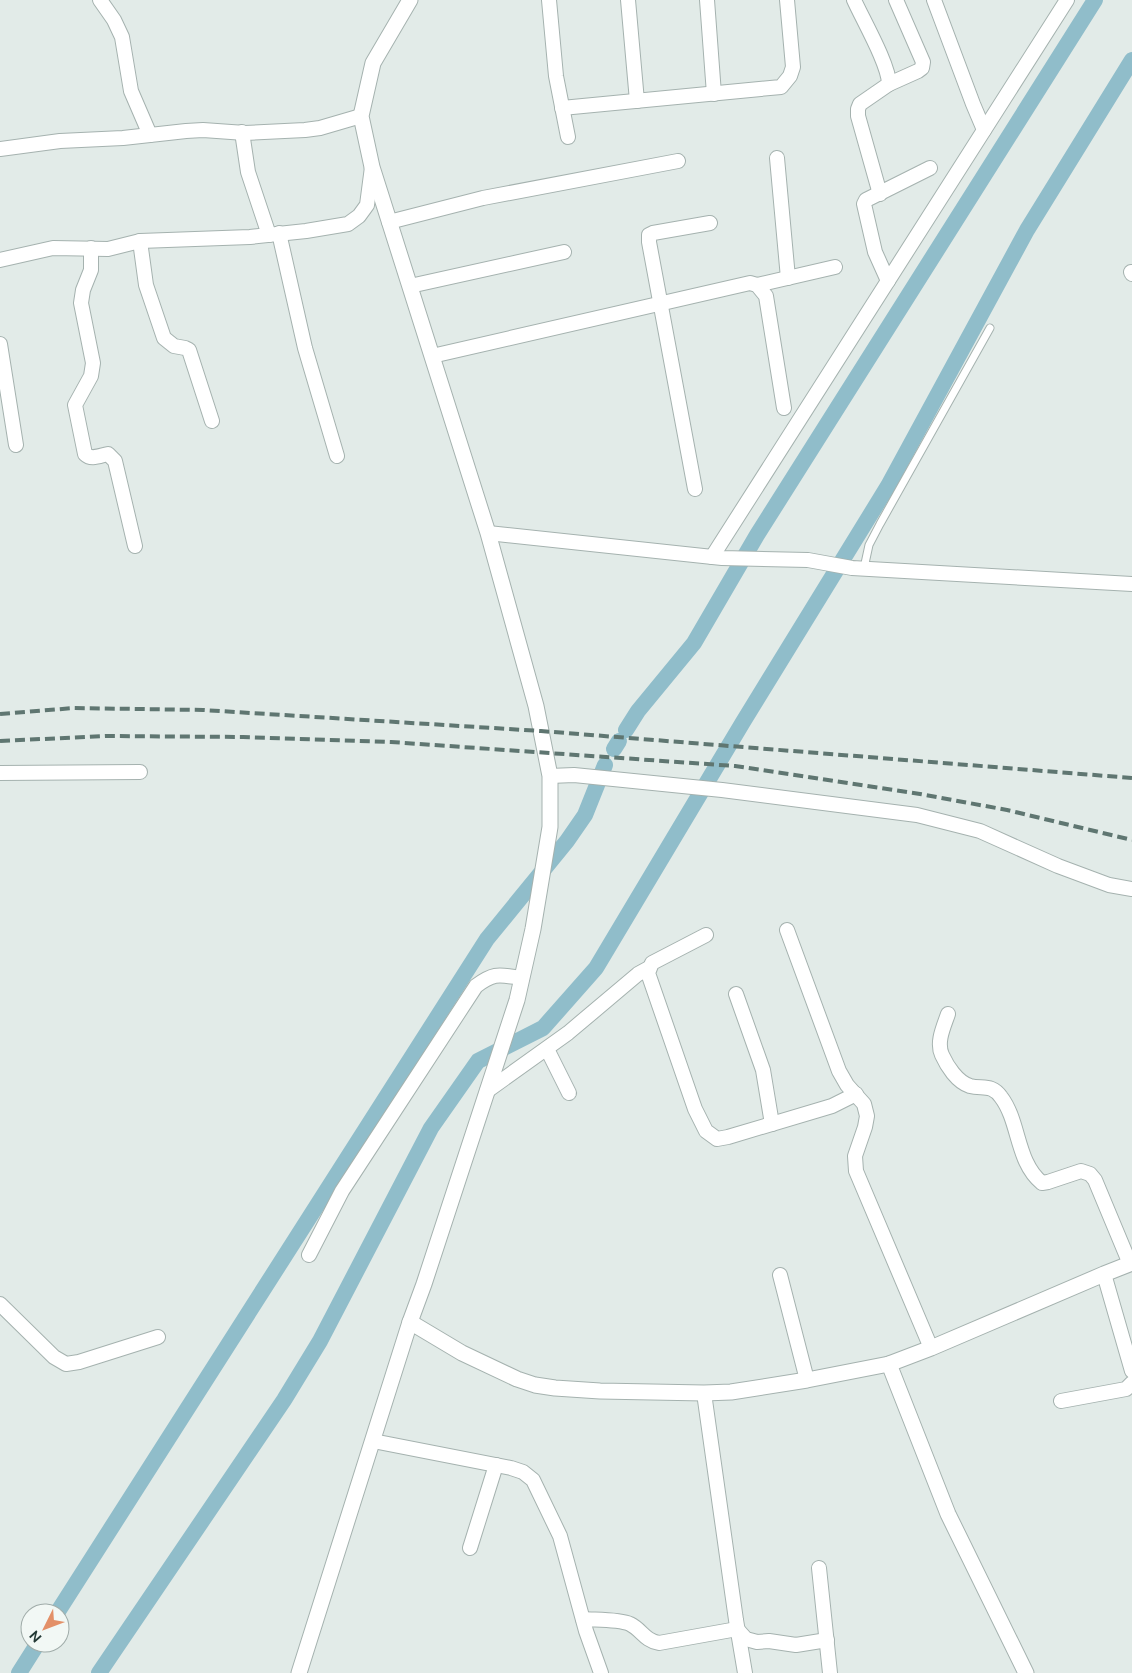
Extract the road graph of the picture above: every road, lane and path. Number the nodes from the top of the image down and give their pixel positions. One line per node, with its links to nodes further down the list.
1 (100, 0): 18 (street)
2 (410, 0): 15 (street)
3 (549, 0): 14 (street)
4 (628, 0): 13 (street)
5 (707, 0): 12 (street)
6 (787, 0): 12 (street)
7 (854, 0): 11 (street)
8 (896, 0): 11 (street)
9 (934, 0): 16 (street)
10 (1067, 0): 16 (street)
11 (889, 84): 25 (street)
12 (714, 94): 13 (street)
13 (637, 101): 14 (street)
14 (562, 108): 19 (street)
15 (361, 116): 17 (street); 23 (street)
16 (984, 130): 35 (street)
17 (242, 132): 18 (street); 28 (street)
18 (150, 135): 20 (street)
19 (568, 137)
20 (0, 149)
21 (777, 158): 34 (street)
22 (678, 161): 26 (street)
23 (372, 167): 26 (street); 28 (street)
24 (930, 168): 25 (street)
25 (880, 194): 35 (street)
26 (389, 222): 37 (street)
27 (710, 223): 38 (street)
28 (274, 234): 29 (street); 45 (street)
29 (140, 241): 30 (street); 43 (street)
30 (91, 248): 32 (street); 48 (street)
31 (564, 252): 37 (street)
32 (0, 260)
33 (835, 267): 34 (street)
34 (788, 278): 36 (street)
35 (888, 281): 49 (street)
36 (757, 285): 38 (street); 42 (street)
37 (410, 286): 41 (street)
38 (659, 304): 41 (street); 46 (street)
39 (990, 328): 50 (lane)
40 (0, 344): 44 (street)
41 (432, 356): 47 (street)
42 (784, 408)
43 (212, 421)
44 (16, 445)
45 (337, 456)
46 (695, 489)
47 (488, 533): 49 (street); 54 (street)
48 (135, 546)
49 (717, 557): 50 (street)
50 (858, 568): 51 (street)
51 (1132, 584)
52 (140, 772): 53 (street)
53 (0, 773)
54 (550, 776): 55 (street); 59 (street)
55 (1132, 889)
56 (788, 930): 65 (street)
57 (706, 935): 58 (street)
58 (649, 968): 62 (street); 66 (street)
59 (522, 978): 63 (street); 67 (street)
60 (736, 994): 66 (street)
61 (948, 1014): 68 (street)
62 (547, 1049): 63 (street); 64 (street)
63 (489, 1084): 72 (street)
64 (569, 1093)
65 (856, 1094): 66 (street); 74 (street)
66 (772, 1124)
67 (309, 1255)
68 (1131, 1264): 69 (street)
69 (1104, 1274): 74 (street); 76 (street)
70 (780, 1275): 77 (street)
71 (0, 1304): 73 (street)
72 (410, 1322): 79 (street); 81 (street)
73 (158, 1337)
74 (931, 1348): 75 (street)
75 (889, 1364): 77 (street); 92 (street)
76 (1132, 1371)
77 (807, 1380): 79 (street)
78 (1132, 1384): 80 (street)
79 (704, 1393): 86 (street)
80 (1061, 1400)
81 (373, 1441): 82 (street); 88 (street)
82 (496, 1466): 83 (street); 85 (street)
83 (470, 1548)
84 (819, 1568): 87 (street)
85 (583, 1620): 86 (street); 89 (street)
86 (738, 1629): 87 (street); 90 (street)
87 (826, 1640): 91 (street)
88 (299, 1673)
89 (601, 1673)
90 (745, 1673)
91 (830, 1673)
92 (1026, 1673)

